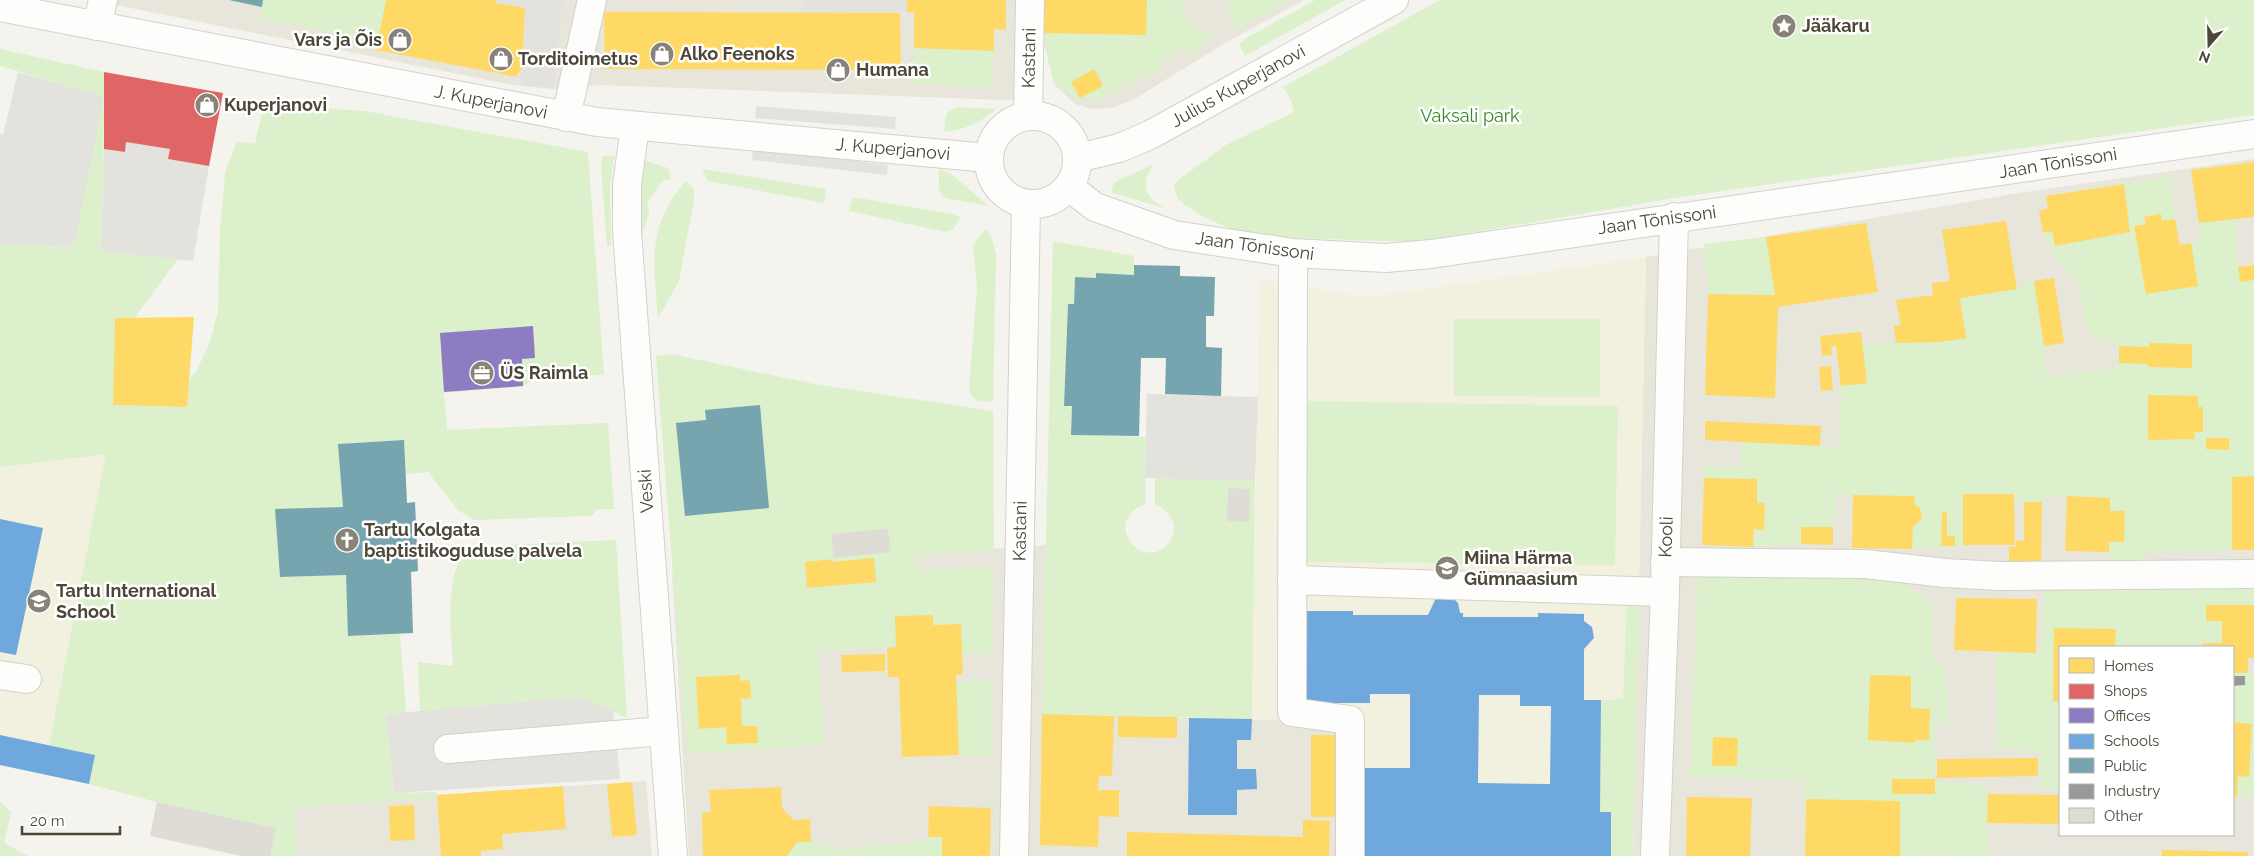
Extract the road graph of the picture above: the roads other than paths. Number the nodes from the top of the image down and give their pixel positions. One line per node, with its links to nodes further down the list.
1 (592, 0): 7 (street)
2 (1030, 0): 6 (street, Kastani)
3 (1394, 0): 11 (street, Julius Kuperjanovi)
4 (0, 7): 5 (street, J. Kuperjanovi)
5 (100, 13): 7 (street, J. Kuperjanovi)
6 (1028, 116): 10 (street); 11 (street)
7 (566, 117): 8 (street, J. Kuperjanovi)
8 (635, 126): 10 (street, J. Kuperjanovi); 22 (street, Veski)
9 (2254, 134): 14 (street, Jaan Tõnissoni)
10 (988, 158): 13 (street)
11 (1078, 158): 12 (street)
12 (1068, 187): 13 (street); 15 (street, Jaan Tõnissoni)
13 (1026, 205): 25 (street, Kastani)
14 (1674, 217): 15 (street, Jaan Tõnissoni); 16 (street, Kooli)
15 (1293, 253): 18 (street)
16 (1665, 562): 17 (street); 19 (street, Kooli)
17 (2254, 574)
18 (1292, 580): 19 (street); 26 (street)
19 (1665, 592): 27 (street, Kooli)
20 (0, 675): 21 (street)
21 (27, 680)
22 (663, 731): 23 (street); 24 (street, Veski)
23 (448, 749)
24 (673, 856)
25 (1014, 856)
26 (1350, 856)
27 (1655, 856)

